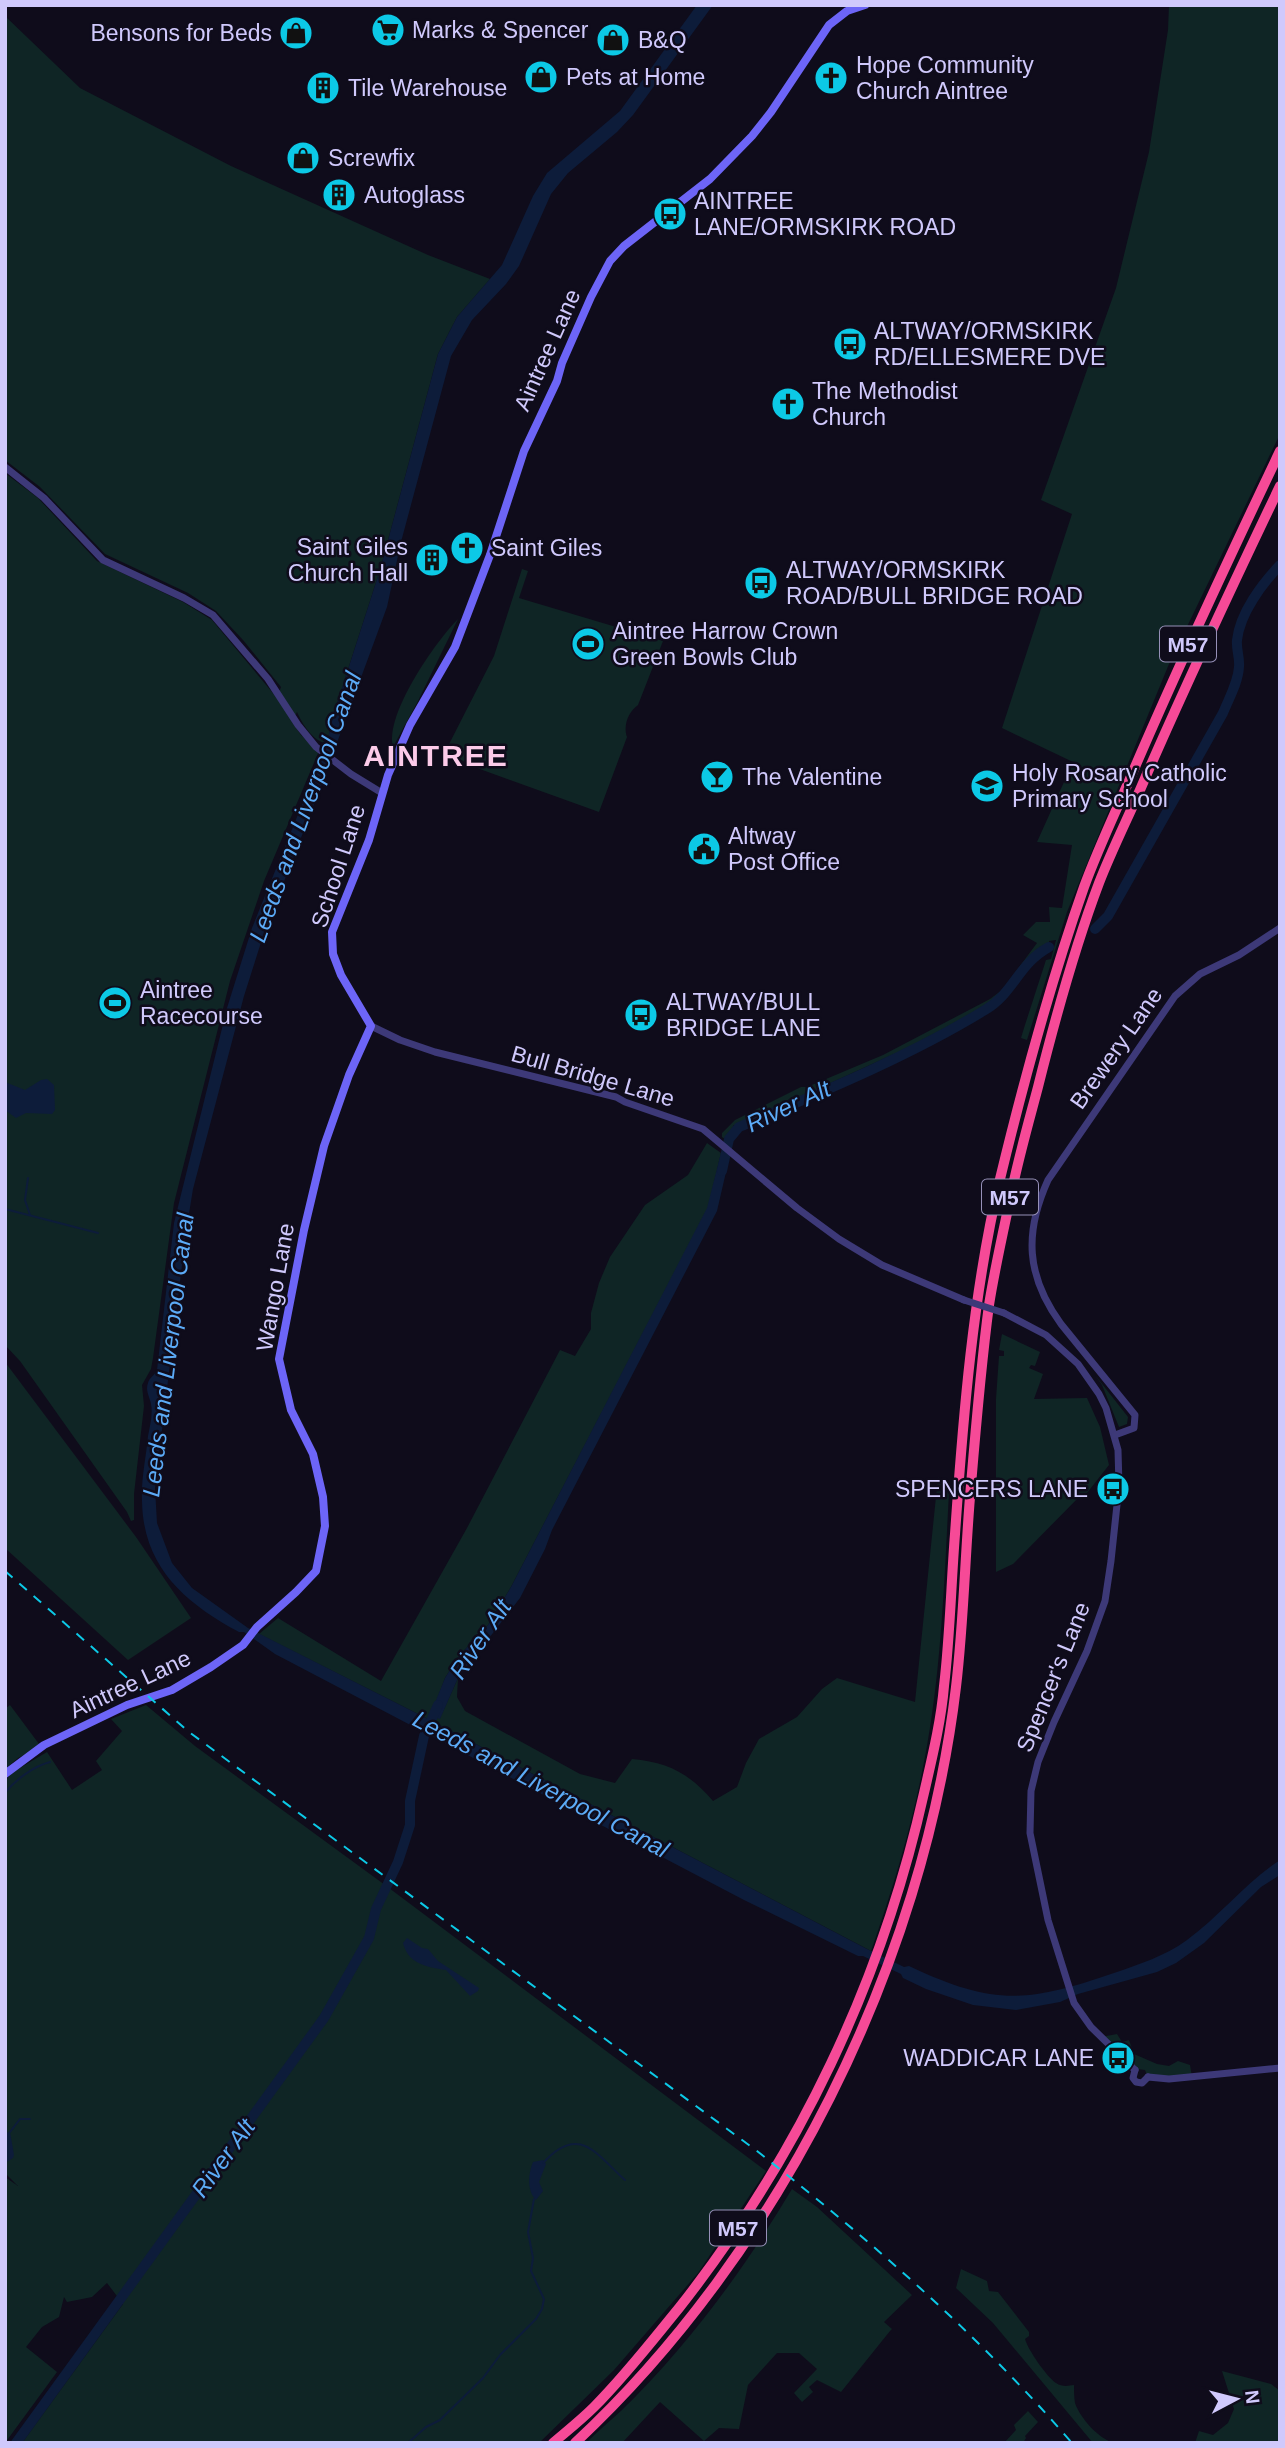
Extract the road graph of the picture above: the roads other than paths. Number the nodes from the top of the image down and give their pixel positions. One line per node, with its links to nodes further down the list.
1 (865, 5): 5 (main road, Aintree Lane)
2 (1280, 451): 14 (highway, M57)
3 (5, 467): 5 (street)
4 (1280, 486): 15 (highway, M57)
5 (382, 793): 7 (main road, School Lane)
6 (1280, 928): 8 (street, Brewery Lane)
7 (371, 1026): 8 (street, Bull Bridge Lane, bridge); 9 (main road, Wango Lane)
8 (1115, 1435): 12 (street, Spencer's Lane)
9 (296, 1592): 10 (main road, Aintree Lane)
10 (5, 1774)
11 (1280, 2068): 13 (street)
12 (1135, 2070): 13 (street); 13 (street)
13 (1148, 2077)
14 (553, 2443)
15 (575, 2443)

